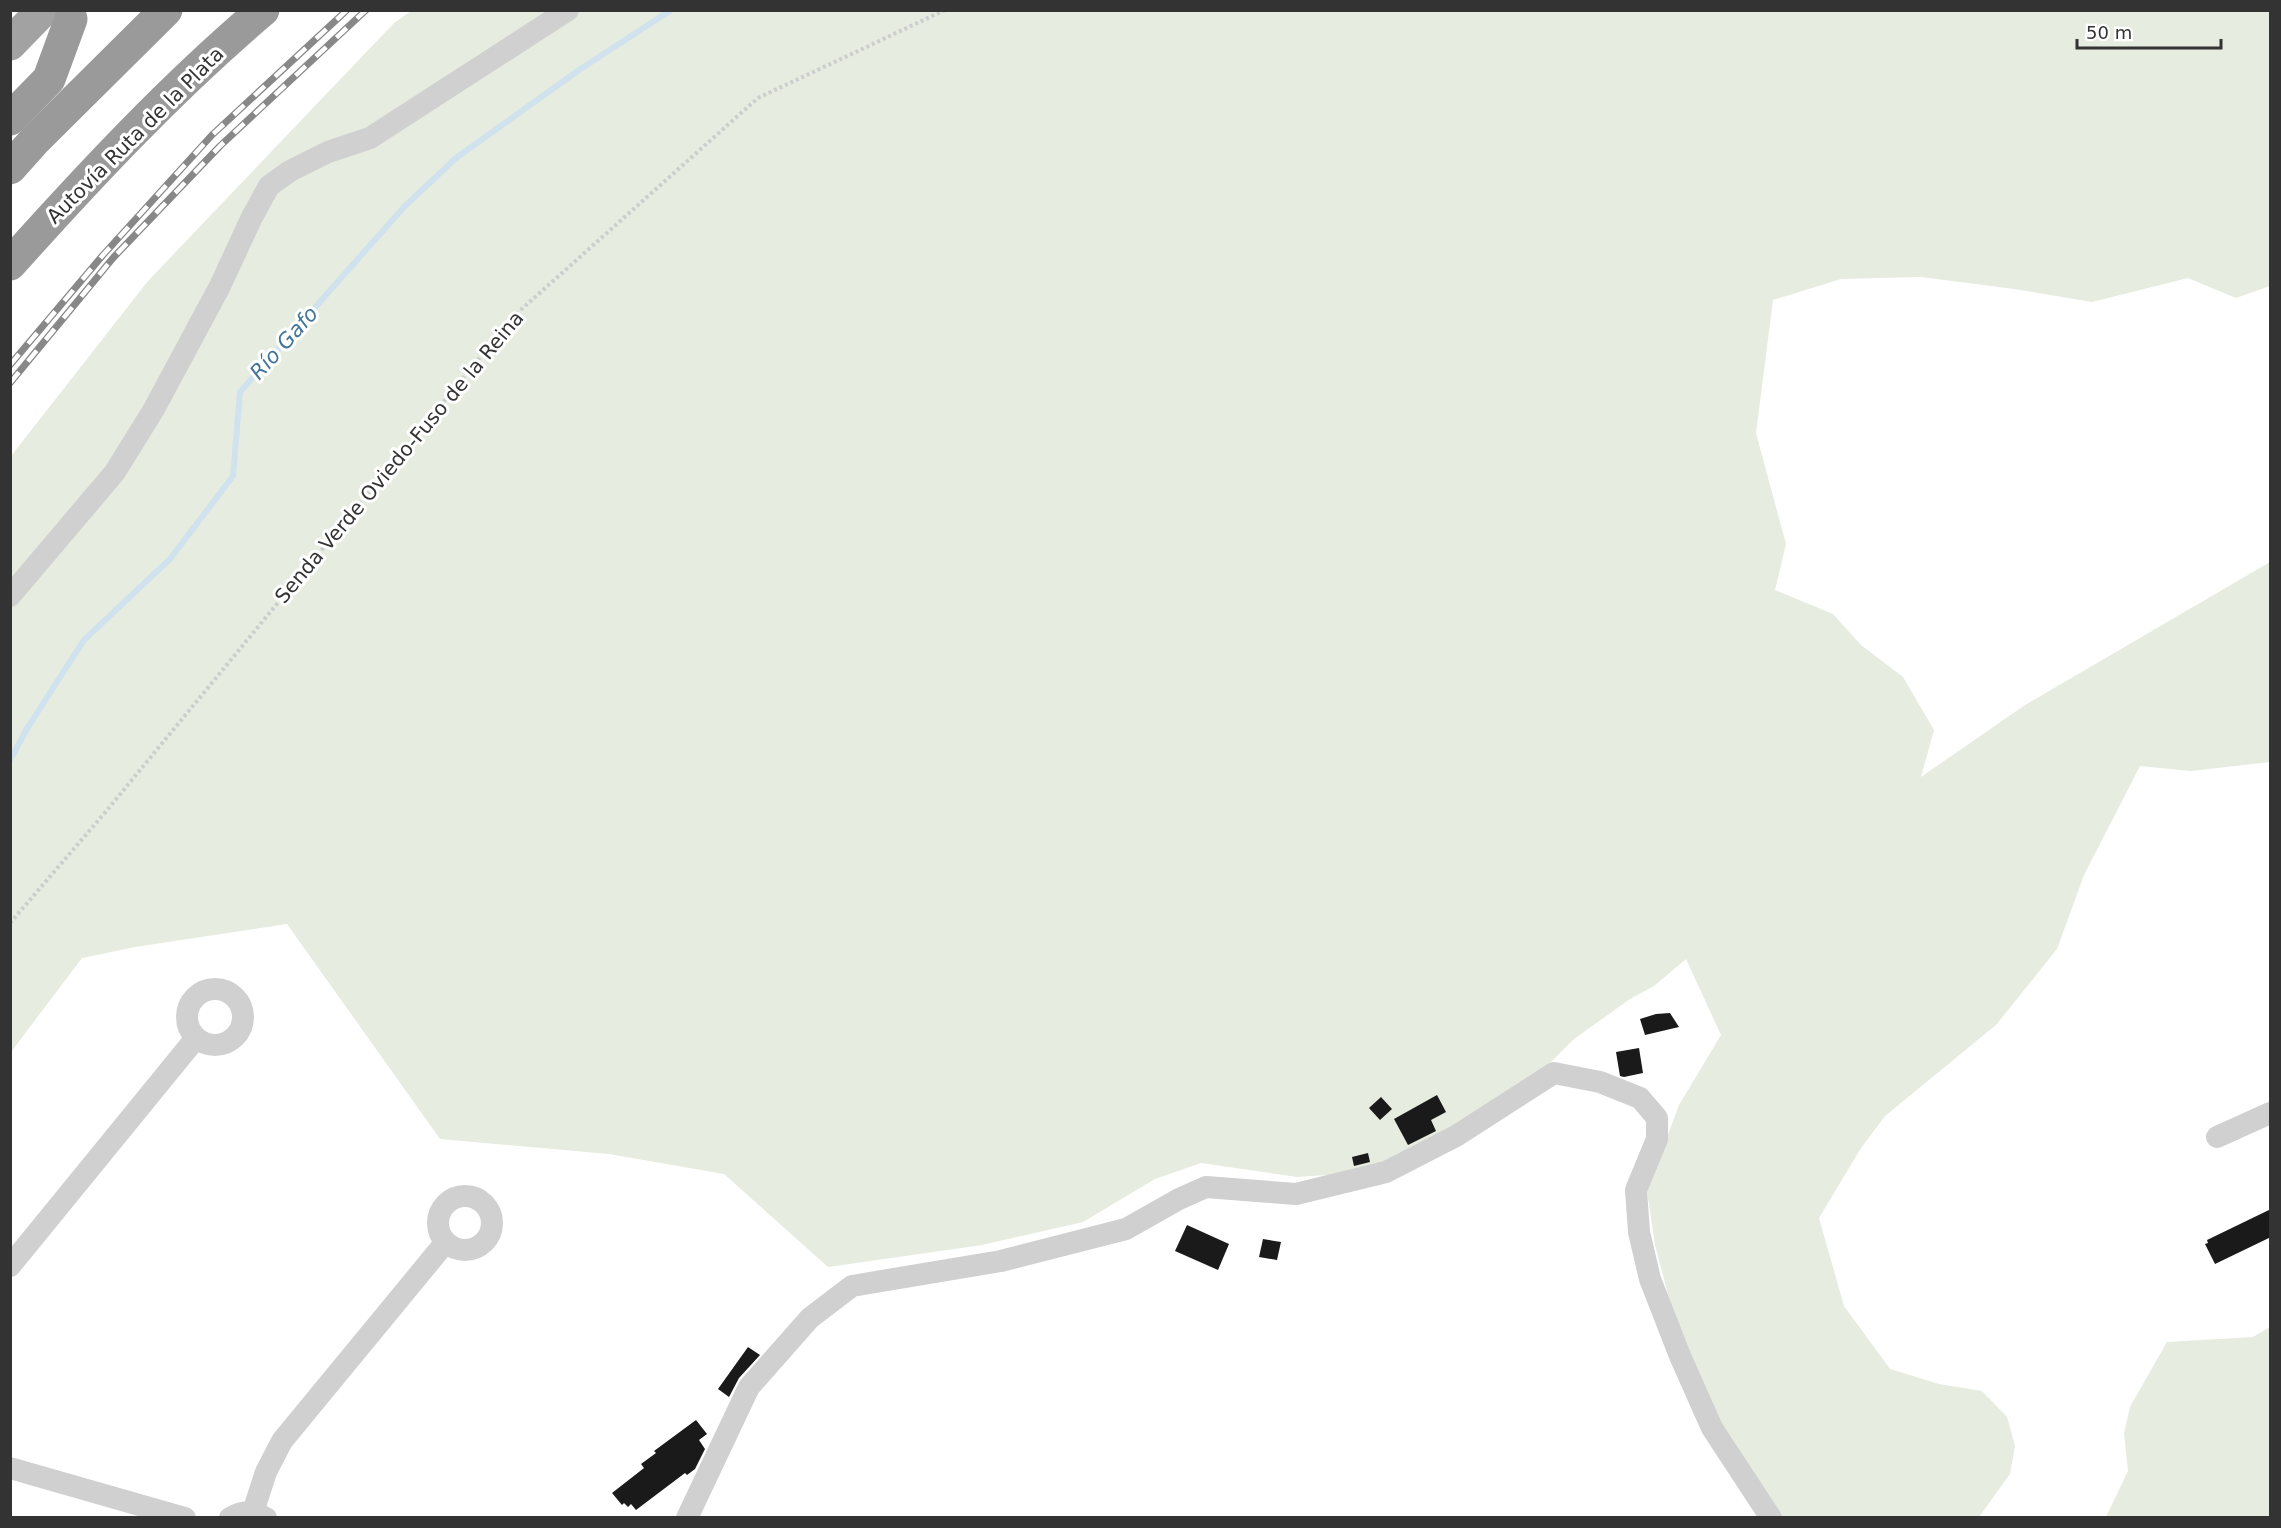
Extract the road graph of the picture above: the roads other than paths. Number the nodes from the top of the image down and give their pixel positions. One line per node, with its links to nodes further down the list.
1 (166, 10): 6 (highway)
2 (263, 10): 7 (highway, Autovía Ruta de la Plata)
3 (567, 10): 8 (street)
4 (32, 27): 5 (highway)
5 (10, 119)
6 (10, 168)
7 (10, 264)
8 (10, 596)
9 (196, 1038): 13 (street)
10 (2271, 1113): 11 (street)
11 (2217, 1137)
12 (445, 1243): 15 (street)
13 (10, 1266)
14 (10, 1468): 16 (street)
15 (260, 1515): 17 (street)
16 (185, 1518)
17 (230, 1518)
18 (687, 1518): 19 (street)
19 (1771, 1518)

